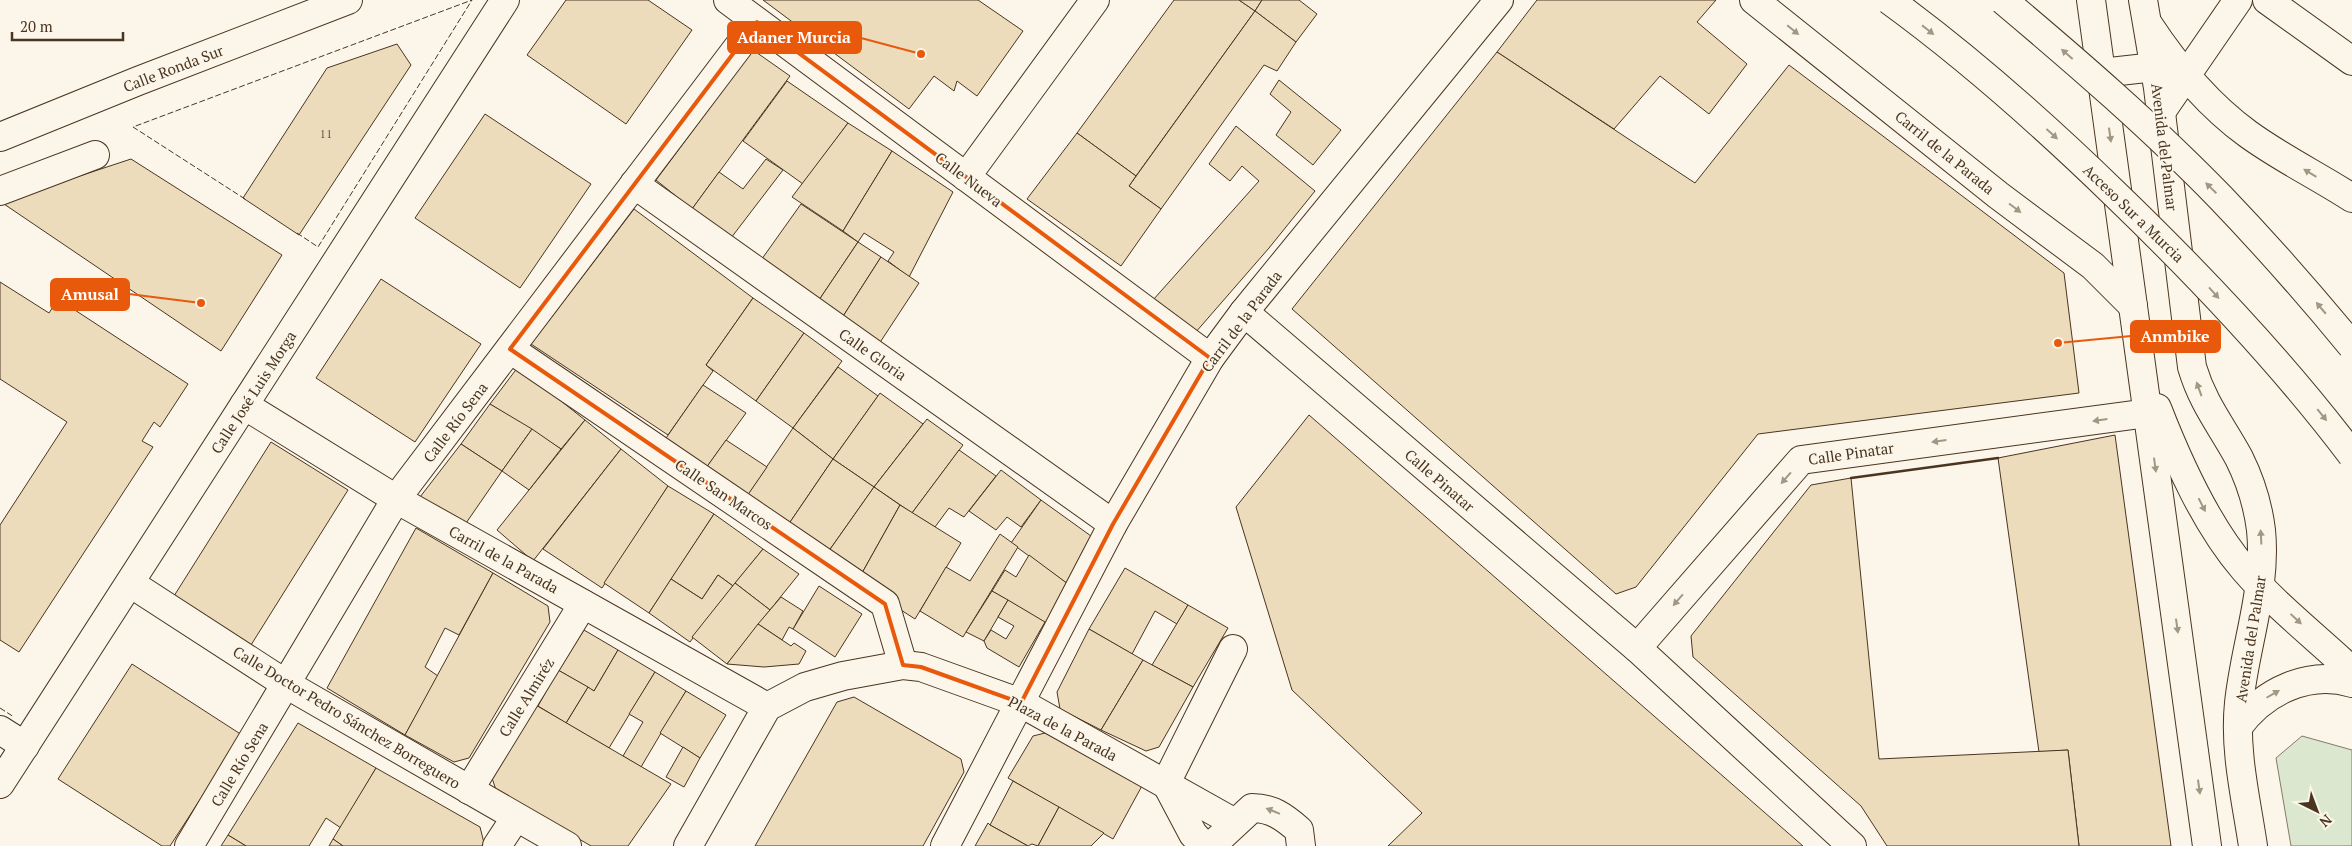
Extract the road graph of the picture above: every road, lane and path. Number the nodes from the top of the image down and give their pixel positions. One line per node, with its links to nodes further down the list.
1 (348, 0): 19 (main road, Calle Ronda Sur)
2 (505, 0): 31 (main road, Calle José Luis Morga)
3 (728, 0): 13 (main road, Calle Nueva)
4 (1095, 0): 21 (main road)
5 (1499, 0): 26 (main road, Carril de la Parada)
6 (1754, 0): 25 (main road, Carril de la Parada, one-way to 25)
7 (1889, 0): 33 (main road, Acceso Sur a Murcia, one-way to 33, bridge)
8 (2003, 0): 27 (main road, one-way to 8, bridge)
9 (2091, 0): 16 (main road)
10 (2238, 0): 17 (main road)
11 (2267, 0): 14 (main road)
12 (2145, 12): 15 (main road, Avenida del Palmar); 17 (main road)
13 (757, 22): 21 (main road, Calle Nueva); 22 (main road, Calle Río Sena)
14 (2352, 61)
15 (2155, 66): 16 (main road); 17 (main road); 18 (main road, Avenida del Palmar)
16 (2101, 73): 25 (main road, one-way to 25)
17 (2186, 75): 18 (main road); 24 (main road, one-way to 17)
18 (2161, 112): 37 (main road, Avenida del Palmar, one-way to 18)
19 (0, 137)
20 (95, 155): 23 (main road)
21 (966, 177): 29 (main road, Calle Nueva)
22 (634, 184): 28 (main road, Calle Río Sena); 35 (main road, Calle Gloria)
23 (0, 191)
24 (2352, 198)
25 (2133, 306): 30 (main road)
26 (1244, 312): 29 (main road, Carril de la Parada); 39 (main road, Calle Pinatar)
27 (2352, 346)
28 (510, 349): 34 (main road, Calle Río Sena); 41 (main road, Calle San Marcos)
29 (1210, 358): 35 (main road, Carril de la Parada)
30 (2142, 364): 32 (main road); 37 (main road, one-way to 37)
31 (244, 405): 34 (main road, Carril de la Parada); 36 (main road, Calle José Luis Morga)
32 (2148, 413): 39 (main road, Calle Pinatar, one-way to 39); 64 (main road, one-way to 64)
33 (2352, 455)
34 (396, 499): 38 (main road, Carril de la Parada); 44 (main road, Calle Río Sena)
35 (1113, 524): 45 (main road, Carril de la Parada)
36 (130, 583): 44 (main road, Calle Doctor Pedro Sánchez Borreguero); 49 (main road, Calle José Luis Morga)
37 (2260, 586): 42 (main road, one-way to 42); 47 (main road, Avenida del Palmar)
38 (583, 604): 46 (main road, Carril de la Parada); 52 (main road, Calle Almiréz)
39 (1637, 648): 55 (main road, Calle Pinatar)
40 (1233, 649): 50 (main road)
41 (903, 666): 45 (main road, Plaza de la Parada); 46 (main road, Plaza de la Parada)
42 (2352, 670)
43 (2352, 683): 47 (main road, one-way to 43)
44 (286, 684): 52 (main road, Calle Doctor Pedro Sánchez Borreguero); 56 (main road, Calle Río Sena)
45 (1021, 703): 50 (main road, Plaza de la Parada); 60 (main road, Carril de la Parada)
46 (767, 707): 59 (main road)
47 (2238, 727): 65 (main road, Avenida del Palmar)
48 (0, 730): 49 (main road)
49 (25, 746): 51 (main road, Calle José Luis Morga)
50 (1166, 783): 54 (main road, Plaza de la Parada); 61 (main road)
51 (0, 784)
52 (469, 790): 53 (main road, Calle Doctor Pedro Sánchez Borreguero)
53 (516, 817): 57 (main road); 58 (main road, Calle Doctor Pedro Sánchez Borreguero)
54 (1235, 823): 62 (main road); 63 (main road, one-way to 54)
55 (1844, 843)
56 (189, 846)
57 (497, 846)
58 (567, 846)
59 (688, 846)
60 (945, 846)
61 (1204, 846)
62 (1211, 846)
63 (1301, 846)
64 (2207, 846)
65 (2253, 846)

